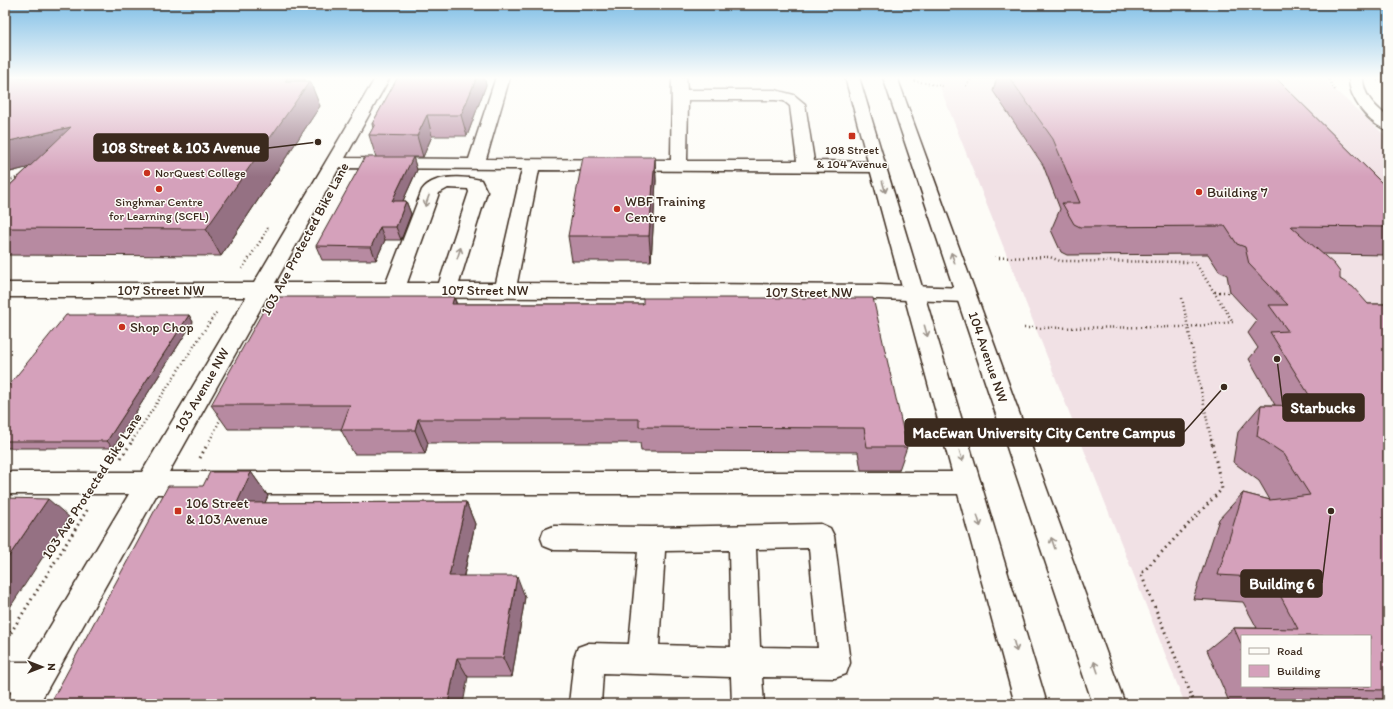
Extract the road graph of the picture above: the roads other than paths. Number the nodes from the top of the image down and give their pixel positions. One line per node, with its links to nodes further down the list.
1 (363, 110): 9 (street, 103 Avenue NW)
2 (493, 110): 10 (street)
3 (680, 110): 12 (street)
4 (797, 110): 13 (street)
5 (862, 110): 14 (street)
6 (902, 110): 21 (street, 104 Avenue NW, one-way to 6)
7 (1373, 110): 8 (street)
8 (1388, 125)
9 (332, 163): 10 (street); 16 (street, 103 Avenue NW)
10 (476, 164): 11 (street)
11 (532, 164): 12 (street); 19 (street)
12 (679, 165): 13 (street)
13 (806, 166): 14 (street)
14 (878, 166): 20 (street, one-way to 20)
15 (5, 290): 16 (street, 107 Street NW)
16 (259, 290): 17 (street, 107 Street NW); 22 (street, 103 Avenue NW)
17 (394, 290): 18 (street, 107 Street NW); 18 (street, one-way to 17)
18 (447, 290): 19 (street, 107 Street NW)
19 (505, 290): 20 (street, 107 Street NW)
20 (915, 294): 21 (street, 107 Street NW); 24 (street, one-way to 24)
21 (966, 295): 36 (street, 104 Avenue NW, one-way to 21)
22 (149, 482): 23 (street); 24 (street); 31 (street, 103 Avenue NW)
23 (5, 483)
24 (968, 483): 35 (street, one-way to 35)
25 (554, 538): 27 (street)
26 (742, 538): 27 (street); 29 (street); 29 (street)
27 (652, 539): 28 (street)
28 (642, 660): 29 (street); 33 (street)
29 (746, 662): 34 (street)
30 (5, 677): 31 (street)
31 (37, 678): 32 (street, 103 Avenue NW)
32 (22, 704)
33 (585, 704)
34 (748, 704)
35 (1031, 704)
36 (1109, 704)

